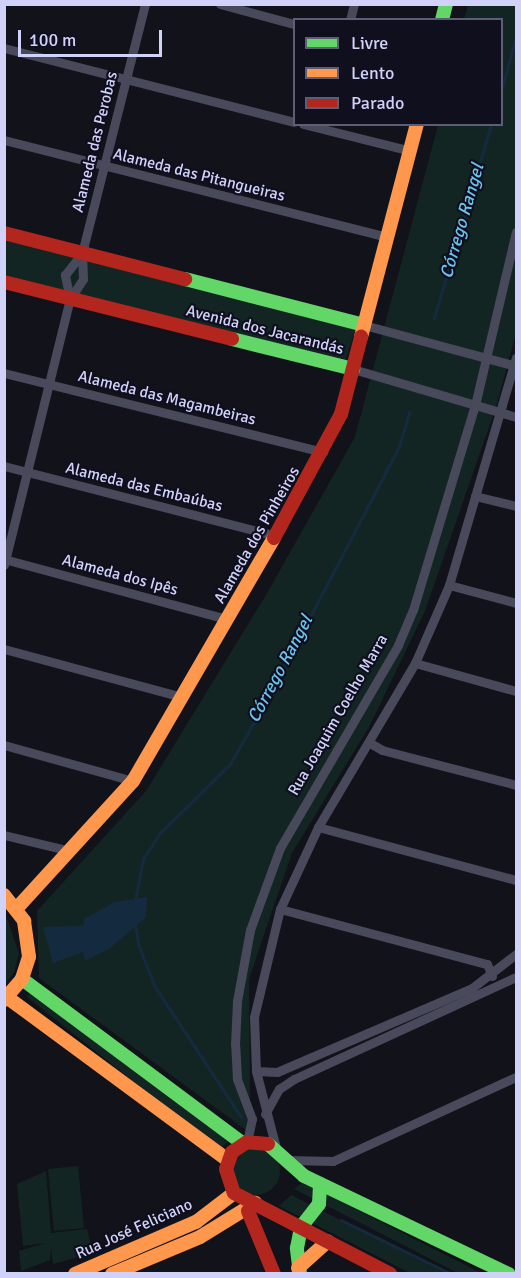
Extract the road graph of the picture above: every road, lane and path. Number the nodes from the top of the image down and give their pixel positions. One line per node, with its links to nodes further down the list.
1 (146, 4): 7 (street, Alameda das Perobas)
2 (220, 4): 4 (street)
3 (264, 4): 4 (street)
4 (261, 16): 5 (street)
5 (293, 24)
6 (4, 48): 7 (street)
7 (126, 81): 8 (street); 13 (street, Alameda das Perobas)
8 (293, 122)
9 (311, 126): 12 (street)
10 (417, 126): 12 (street, Alameda dos Pinheiros)
11 (4, 141): 13 (street, Alameda das Pitangueiras)
12 (411, 151): 16 (street, Alameda dos Pinheiros)
13 (105, 166): 16 (street, Alameda das Pitangueiras); 17 (street, Alameda das Perobas)
14 (516, 232): 18 (street, Rua Joaquim Coelho Marra)
15 (4, 233): 17 (street, Avenida dos Jacarandás)
16 (387, 237): 22 (street, Alameda dos Pinheiros)
17 (82, 253): 21 (street, Alameda das Perobas); 21 (street, Alameda das Perobas); 22 (street, Avenida dos Jacarandás)
18 (506, 273): 19 (street); 23 (street, Rua Joaquim Coelho Marra)
19 (516, 276)
20 (4, 282): 21 (street, Avenida dos Jacarandás)
21 (70, 299): 25 (street, Avenida dos Jacarandás); 27 (street, Alameda das Perobas)
22 (364, 325): 23 (street, Avenida dos Jacarandás); 25 (street, Alameda dos Pinheiros)
23 (486, 359): 24 (street, Avenida dos Jacarandás); 28 (street, Rua Joaquim Coelho Marra)
24 (516, 363): 29 (street)
25 (353, 369): 28 (street, Avenida dos Jacarandás); 31 (street, Alameda dos Pinheiros)
26 (4, 373): 27 (street, Alameda das Magambeiras)
27 (49, 384): 31 (street, Alameda das Magambeiras); 33 (street, Alameda das Perobas)
28 (475, 405): 29 (street, Avenida dos Jacarandás); 62 (street, Rua Joaquim Coelho Marra)
29 (502, 413): 30 (street, Avenida dos Jacarandás); 34 (street)
30 (516, 417)
31 (323, 452): 36 (street, Alameda dos Pinheiros)
32 (4, 466): 33 (street, Alameda das Embaúbas)
33 (28, 473): 36 (street, Alameda das Embaúbas); 37 (street, Alameda das Perobas)
34 (475, 496): 35 (street); 38 (street)
35 (516, 506)
36 (276, 536): 40 (street, Alameda dos Pinheiros)
37 (5, 561): 40 (street, Alameda dos Ipês)
38 (449, 585): 39 (street); 42 (street)
39 (516, 603)
40 (227, 619): 44 (street, Alameda dos Pinheiros)
41 (4, 649): 44 (street)
42 (415, 663): 43 (street); 45 (street)
43 (516, 692)
44 (182, 697): 47 (street, Alameda dos Pinheiros)
45 (370, 743): 48 (street); 49 (street)
46 (4, 745): 47 (street)
47 (133, 781): 51 (street, Alameda dos Pinheiros)
48 (516, 785)
49 (318, 827): 52 (street); 55 (street)
50 (4, 834): 51 (street)
51 (70, 851): 54 (street, Alameda dos Pinheiros)
52 (516, 880)
53 (4, 894): 54 (street)
54 (17, 908): 60 (street)
55 (280, 909): 58 (street); 63 (street)
56 (516, 955): 57 (street); 58 (street)
57 (516, 968)
58 (492, 975): 64 (street)
59 (516, 977): 66 (street)
60 (22, 979): 61 (street); 67 (street)
61 (6, 999): 69 (street)
62 (236, 1021): 63 (street); 67 (street, Rua Joaquim Coelho Marra)
63 (254, 1024): 64 (street)
64 (256, 1071): 66 (street)
65 (514, 1080): 70 (street)
66 (266, 1114): 68 (street)
67 (245, 1143): 68 (street); 69 (street)
68 (276, 1148): 70 (street)
69 (228, 1160): 72 (street)
70 (284, 1160): 71 (street)
71 (321, 1184): 75 (street); 83 (street)
72 (234, 1193): 73 (street); 74 (street, Rua José Feliciano)
73 (251, 1207): 75 (street); 76 (street); 81 (street)
74 (196, 1222): 76 (street); 79 (street, Rua José Feliciano)
75 (301, 1227): 77 (street); 78 (street)
76 (200, 1237): 80 (street)
77 (327, 1241): 78 (street); 82 (street)
78 (299, 1270)
79 (75, 1274)
80 (112, 1274)
81 (274, 1274)
82 (390, 1274)
83 (509, 1274)

